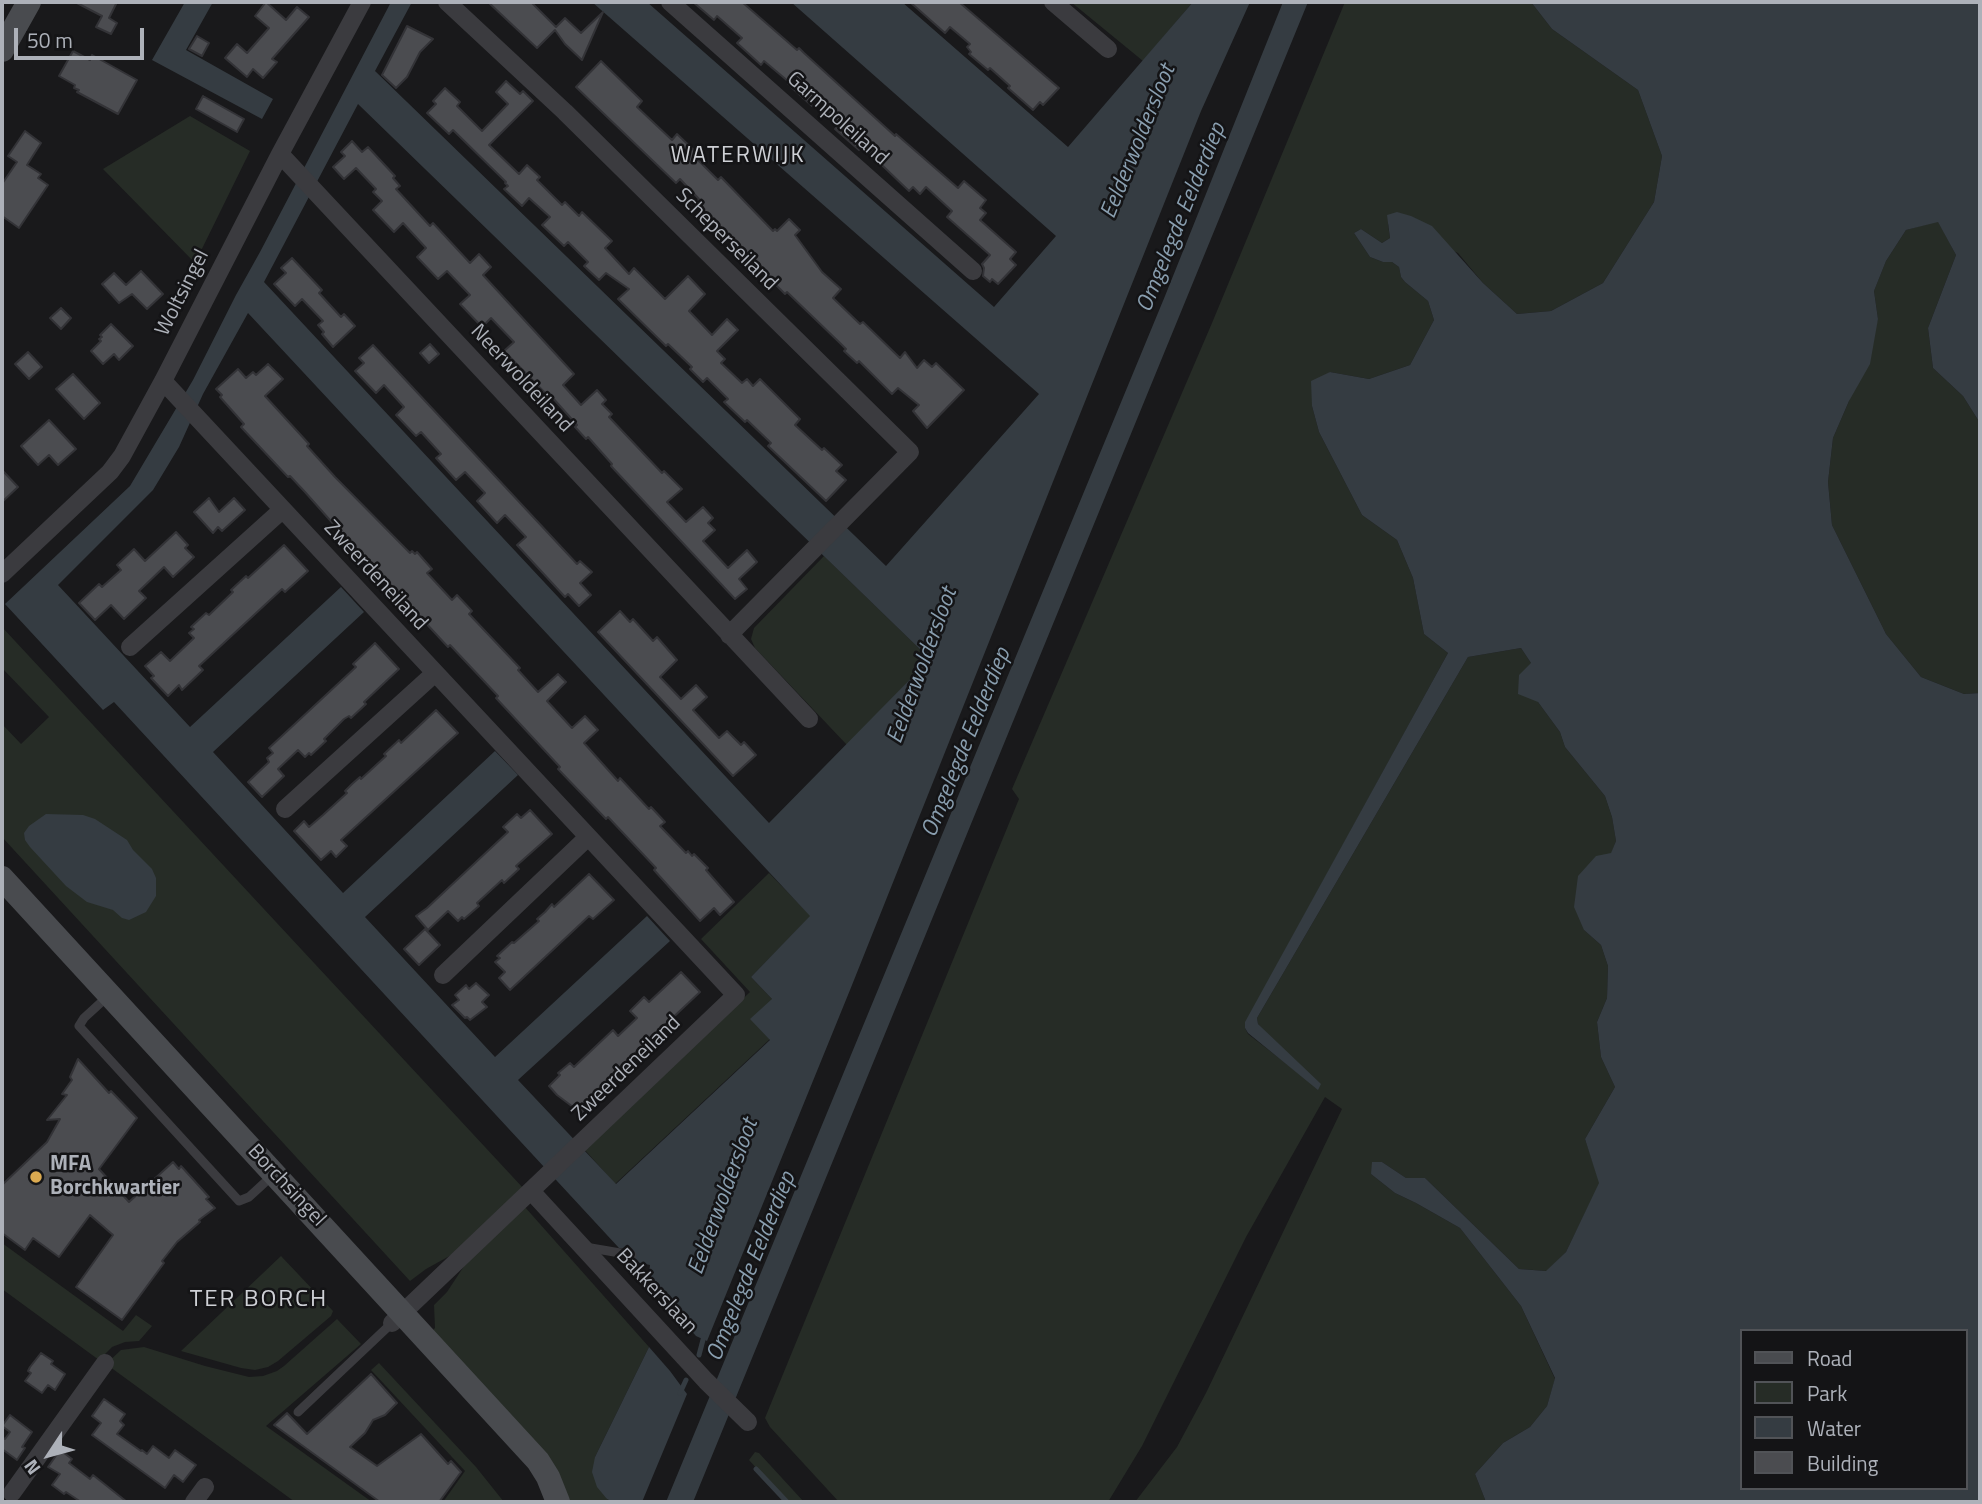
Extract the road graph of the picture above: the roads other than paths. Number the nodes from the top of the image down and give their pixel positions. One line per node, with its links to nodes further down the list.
1 (29, 2): 6 (main road)
2 (362, 2): 8 (street, Woltsingel)
3 (447, 2): 13 (street, Scheperseiland)
4 (670, 2): 9 (street, Garmpoleiland)
5 (1053, 2): 7 (street)
6 (2, 50)
7 (1108, 50)
8 (280, 154): 10 (street, Woltsingel); 13 (street, Neerwoldeiland)
9 (973, 271)
10 (163, 381): 11 (street, Zweerdeneiland); 12 (street, Woltsingel)
11 (282, 510): 14 (street); 15 (street, Zweerdeneiland)
12 (2, 574)
13 (729, 635): 16 (street, Neerwoldeiland)
14 (130, 647)
15 (435, 673): 17 (street); 18 (street, Zweerdeneiland)
16 (809, 719)
17 (285, 809)
18 (588, 837): 21 (street); 23 (street, Zweerdeneiland)
19 (2, 878): 22 (main road, Borchsingel)
20 (2, 899): 22 (main road, Borchsingel)
21 (443, 975)
22 (104, 1000): 26 (main road, Borchsingel)
23 (531, 1191): 24 (street, Bakkerslaan); 26 (street, Zweerdeneiland)
24 (584, 1247): 25 (lane); 29 (street, Bakkerslaan)
25 (632, 1255)
26 (398, 1318): 28 (lane); 33 (main road, Borchsingel); 34 (main road, Borchsingel)
27 (105, 1363): 31 (street)
28 (298, 1412)
29 (741, 1416)
30 (205, 1487): 32 (street)
31 (13, 1494)
32 (194, 1502)
33 (541, 1502)
34 (558, 1502)

